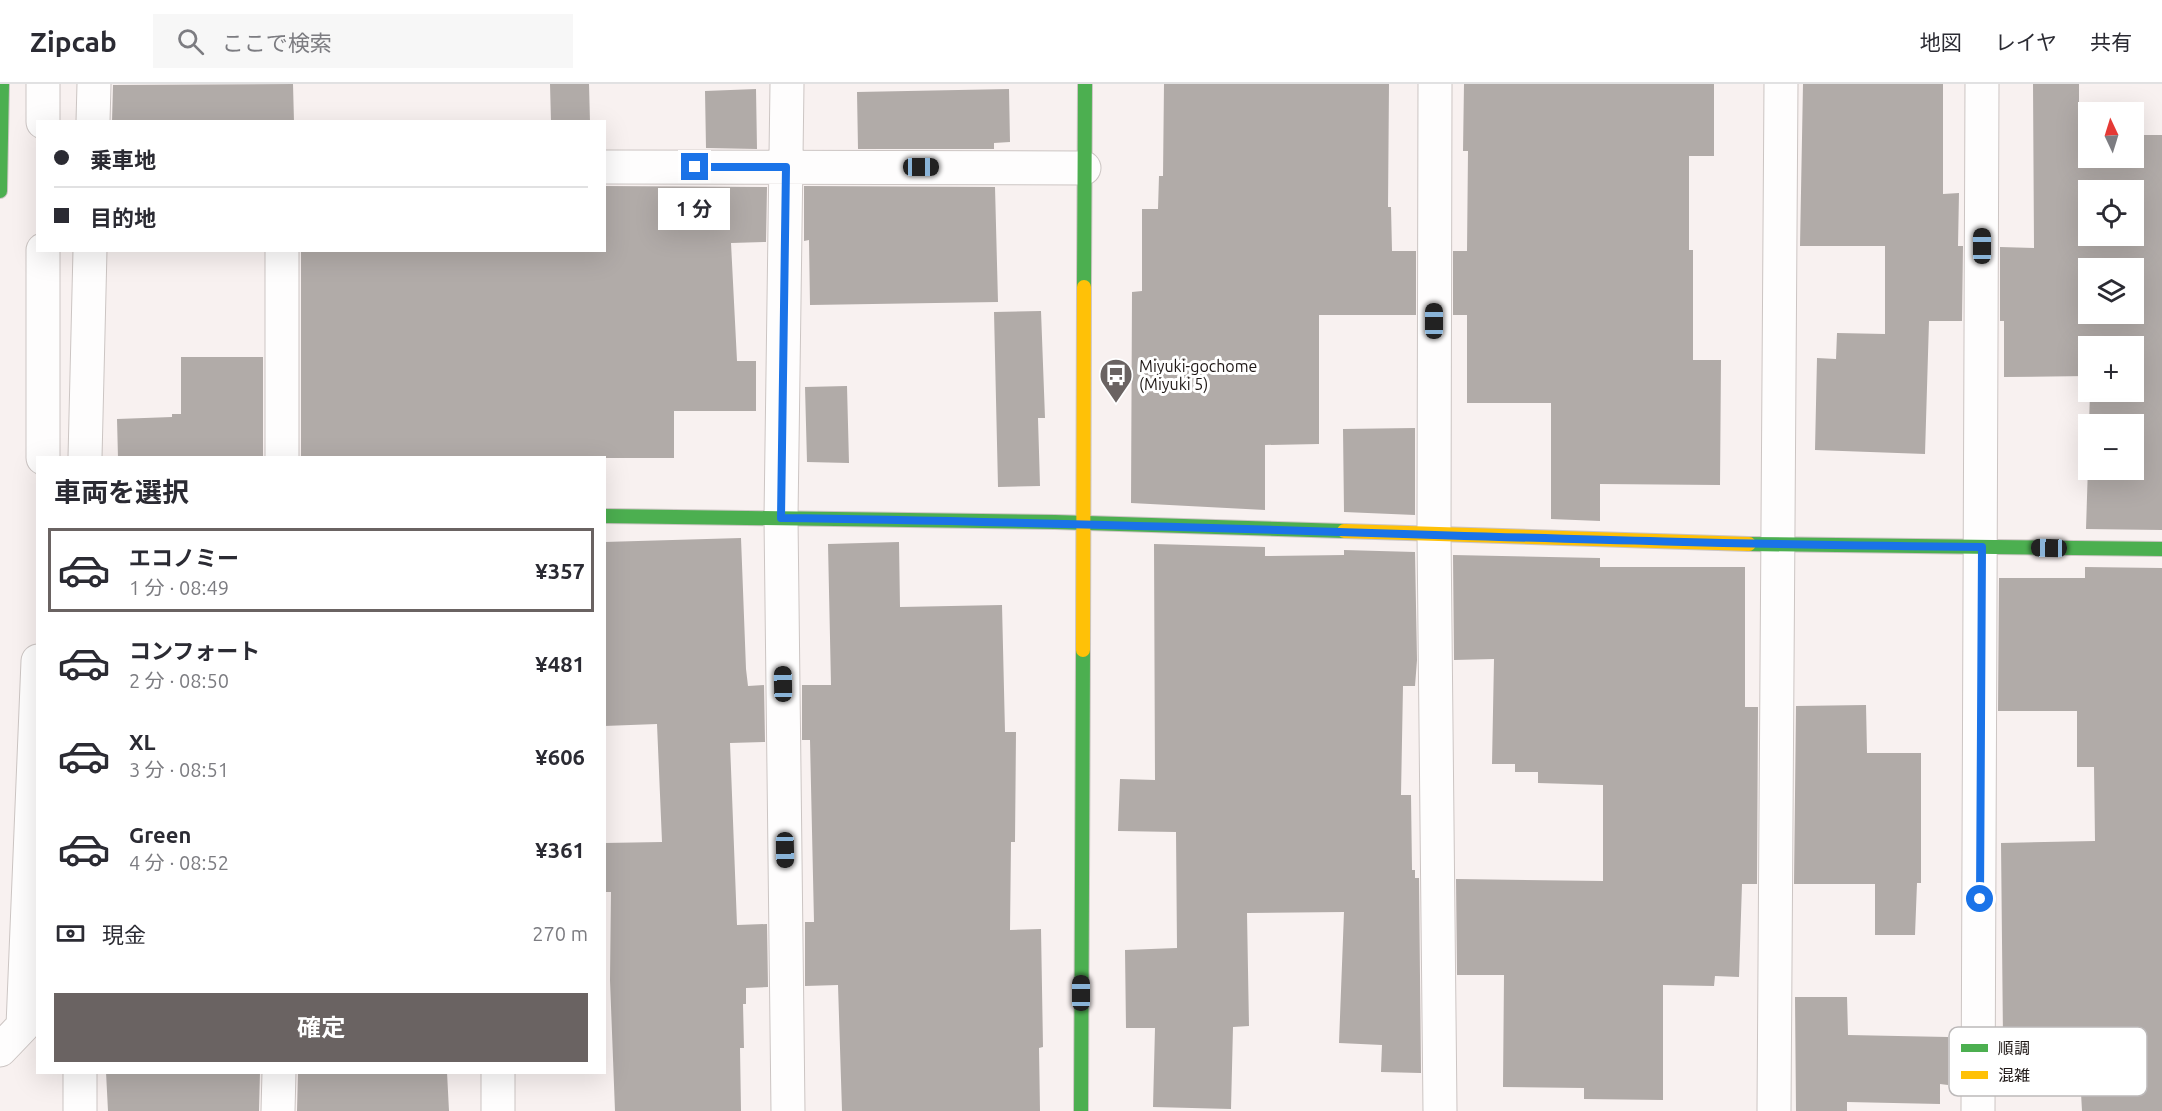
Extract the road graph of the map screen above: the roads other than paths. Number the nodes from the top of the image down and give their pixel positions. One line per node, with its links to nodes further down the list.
1 (2, 84): 14 (street)
2 (43, 84): 9 (street)
3 (94, 84): 10 (street)
4 (787, 84): 12 (street)
5 (1085, 84): 13 (street)
6 (1435, 84): 24 (street)
7 (1781, 84): 25 (street)
8 (1982, 84): 26 (street)
9 (43, 120)
10 (93, 120)
11 (606, 167): 12 (street)
12 (786, 167): 13 (street); 22 (street)
13 (1084, 168): 23 (street)
14 (0, 191)
15 (43, 252): 18 (street)
16 (90, 252): 19 (street)
17 (282, 252): 20 (street)
18 (43, 456)
19 (85, 456)
20 (282, 456)
21 (606, 516): 22 (street)
22 (781, 518): 23 (street); 38 (street)
23 (1082, 523): 24 (street); 39 (street)
24 (1434, 534): 25 (street); 40 (street)
25 (1777, 544): 26 (street); 41 (street)
26 (1982, 547): 27 (street); 29 (street)
27 (2162, 549)
28 (36, 711): 30 (street)
29 (1979, 1027)
30 (0, 1050)
31 (80, 1074): 35 (street)
32 (279, 1074): 36 (street)
33 (498, 1074): 37 (street)
34 (1978, 1096): 42 (street)
35 (80, 1111)
36 (278, 1111)
37 (498, 1111)
38 (788, 1111)
39 (1081, 1111)
40 (1440, 1111)
41 (1774, 1111)
42 (1978, 1111)

